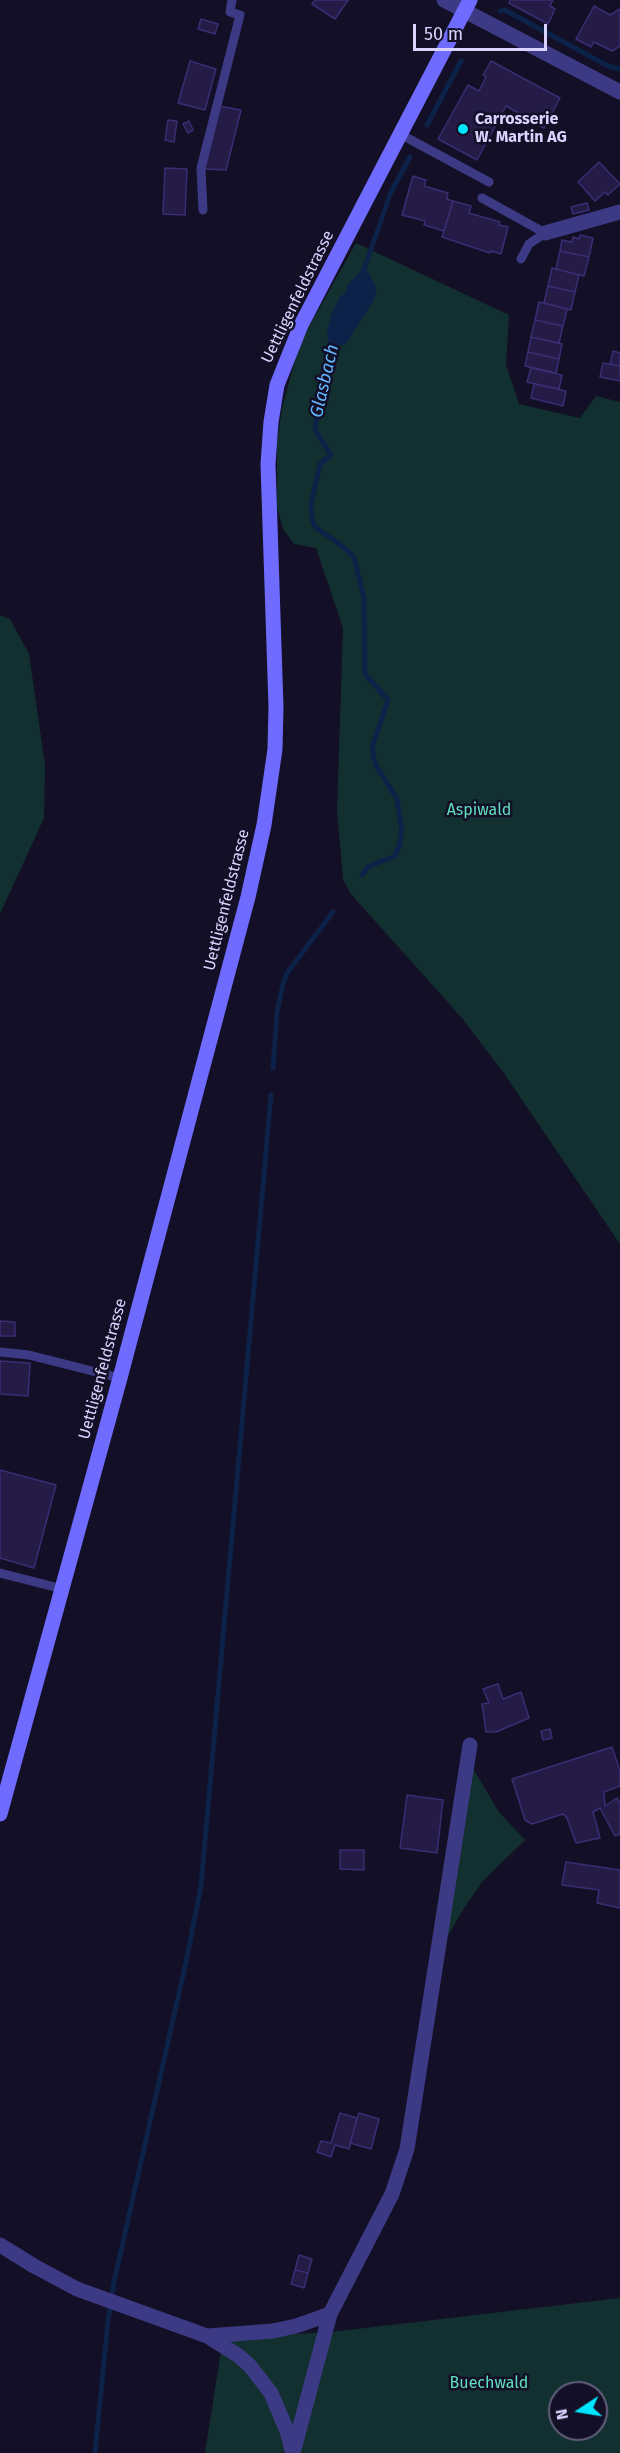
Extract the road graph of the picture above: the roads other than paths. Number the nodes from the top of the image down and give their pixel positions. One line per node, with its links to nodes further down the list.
1 (232, 0): 8 (lane)
2 (444, 0): 3 (street)
3 (467, 5): 4 (street); 5 (main road, Uettligenfeldstrasse)
4 (620, 93)
5 (400, 134): 6 (lane); 13 (main road, Uettligenfeldstrasse)
6 (489, 182)
7 (482, 198): 10 (lane)
8 (204, 210)
9 (620, 212): 10 (street)
10 (545, 233): 11 (lane)
11 (521, 259)
12 (0, 1352): 13 (lane)
13 (120, 1378): 15 (main road, Uettligenfeldstrasse)
14 (0, 1573): 15 (lane)
15 (63, 1589): 17 (main road, Uettligenfeldstrasse)
16 (470, 1745): 19 (street)
17 (0, 1814)
18 (0, 2245): 20 (street)
19 (330, 2314): 20 (street); 21 (street)
20 (207, 2336): 21 (street)
21 (293, 2453)

